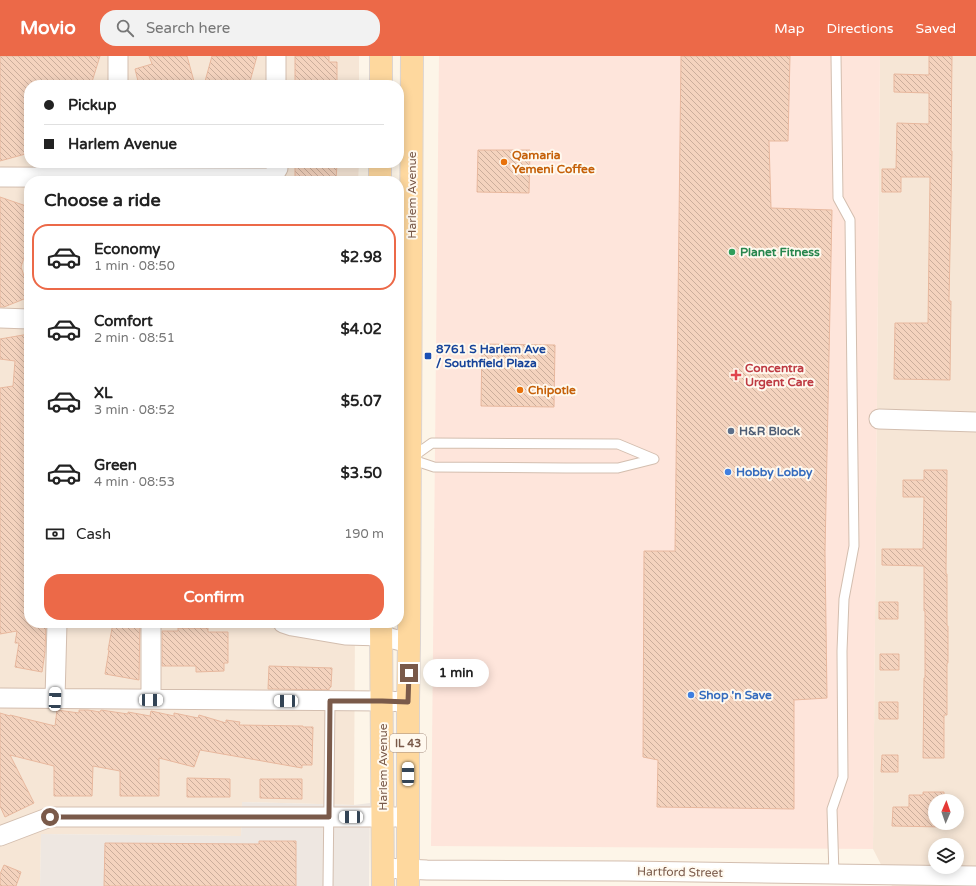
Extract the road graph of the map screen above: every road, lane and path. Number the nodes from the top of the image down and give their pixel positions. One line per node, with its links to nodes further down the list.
1 (118, 56): 6 (street)
2 (276, 56): 7 (street)
3 (381, 56): 8 (main road)
4 (412, 56): 16 (main road, Harlem Avenue / IL 43)
5 (836, 56): 33 (lane)
6 (118, 80)
7 (276, 80)
8 (380, 80)
9 (118, 170): 10 (street); 11 (street)
10 (275, 170)
11 (0, 177)
12 (0, 318): 13 (street)
13 (24, 319)
14 (879, 419): 15 (street)
15 (976, 422)
16 (405, 459): 16 (lane); 22 (main road, Harlem Avenue / IL 43)
17 (57, 628): 24 (street)
18 (151, 628): 25 (street)
19 (327, 628): 20 (street)
20 (345, 629): 21 (street)
21 (382, 630): 22 (street); 27 (main road, Harlem Avenue / IL 43)
22 (409, 644): 28 (main road, Harlem Avenue / IL 43)
23 (0, 698): 24 (street)
24 (55, 699): 25 (street)
25 (151, 700): 26 (street)
26 (330, 701): 27 (street); 29 (lane)
27 (382, 701): 28 (street); 31 (main road, Harlem Avenue / IL 43)
28 (408, 702): 30 (main road, Harlem Avenue / IL 43)
29 (329, 817): 31 (street); 32 (street); 37 (lane)
30 (408, 817): 31 (street); 36 (main road, Harlem Avenue / IL 43)
31 (383, 818): 35 (main road, Harlem Avenue / IL 43)
32 (0, 836)
33 (834, 875): 34 (street, Hartford Street); 36 (street, Hartford Street)
34 (976, 876)
35 (383, 877): 36 (street, Hartford Street)
36 (408, 878)
37 (328, 886)

